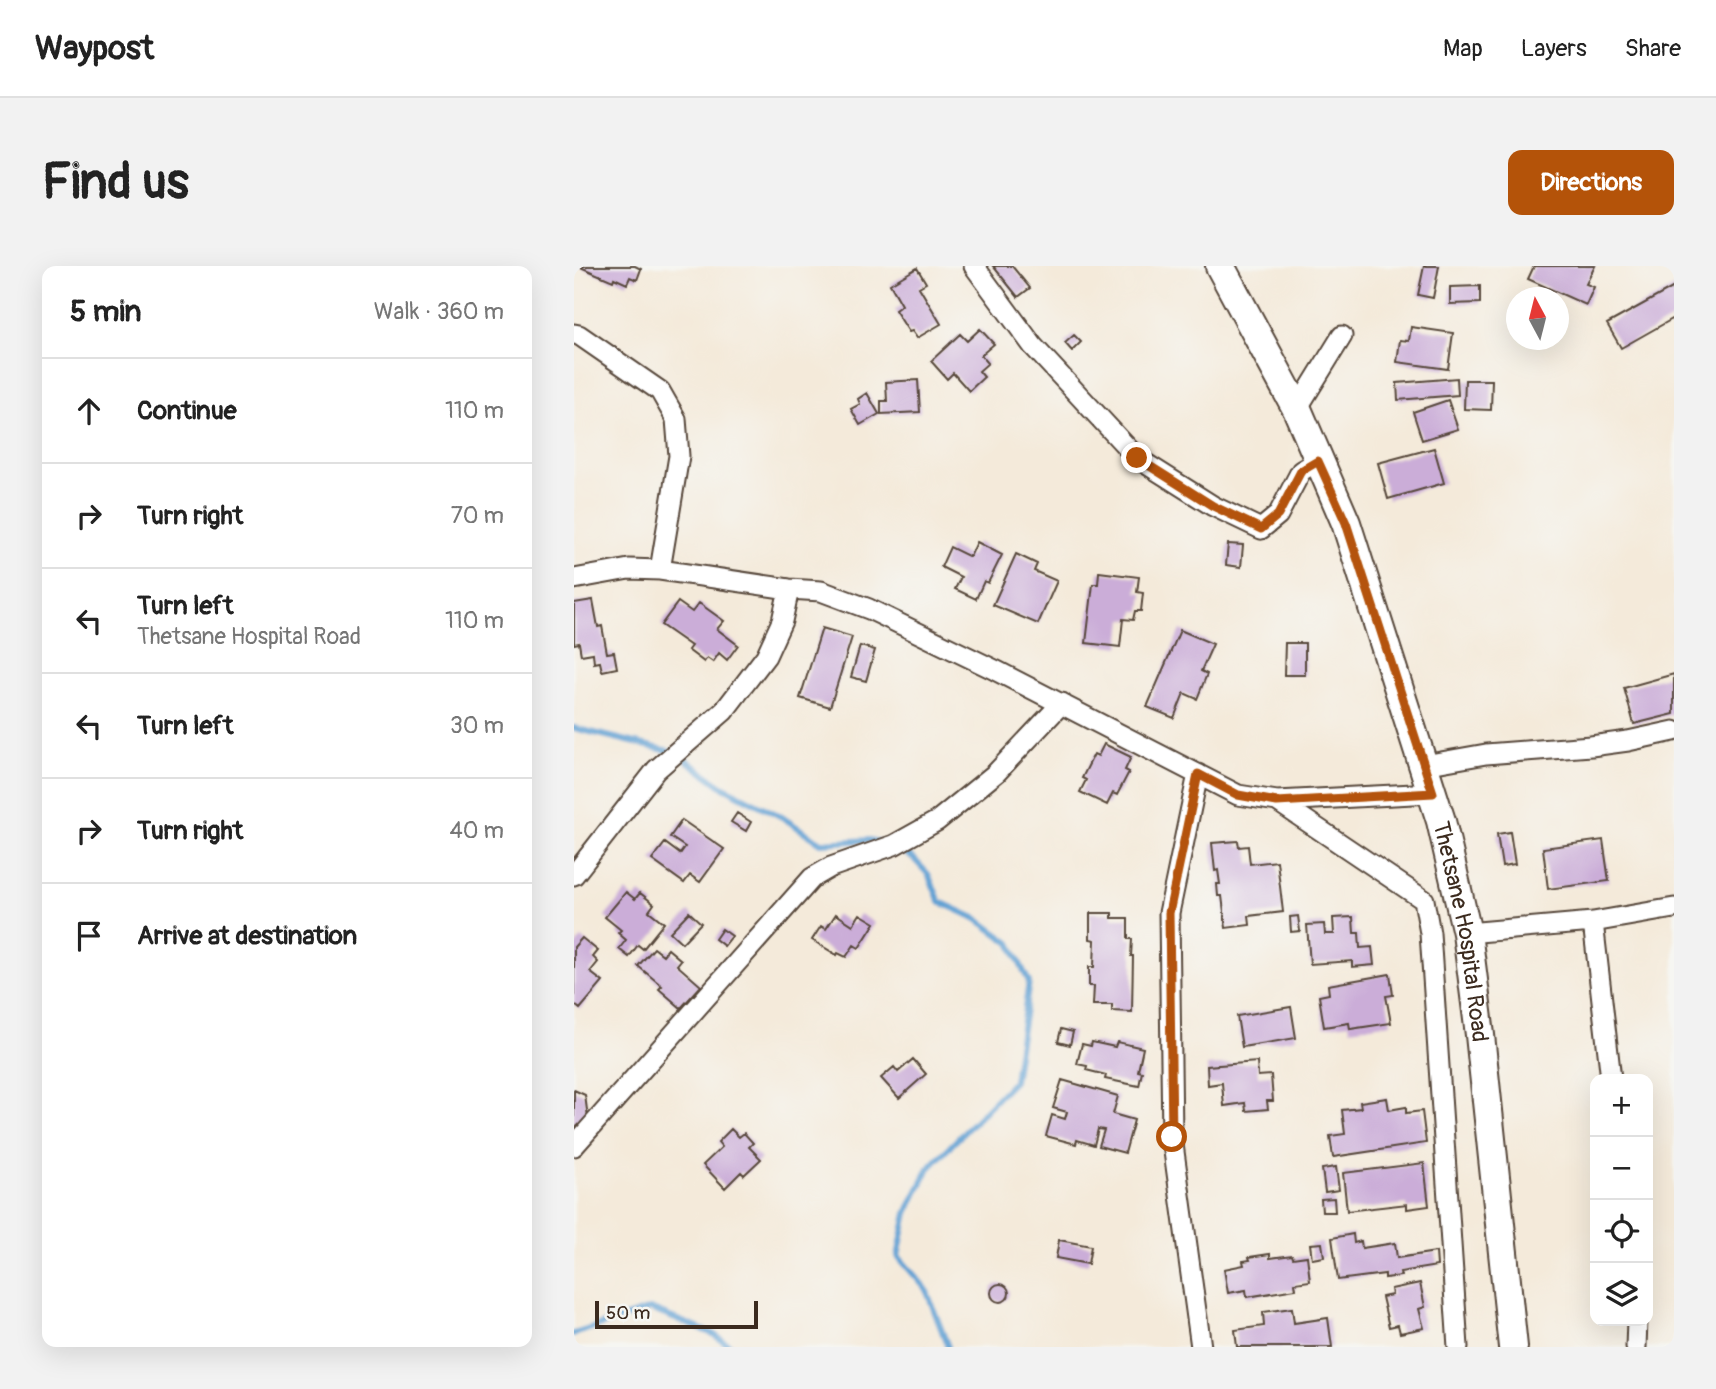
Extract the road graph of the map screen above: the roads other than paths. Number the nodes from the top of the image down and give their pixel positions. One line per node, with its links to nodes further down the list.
1 (974, 266): 6 (street)
2 (1220, 266): 5 (main road, Thetsane Hospital Road)
3 (574, 334): 7 (street)
4 (1342, 337): 5 (street)
5 (1297, 409): 6 (main road, Thetsane Hospital Road)
6 (1318, 461): 12 (main road, Thetsane Hospital Road)
7 (660, 570): 8 (street); 9 (street)
8 (574, 579)
9 (789, 589): 10 (street); 16 (street)
10 (1062, 703): 13 (street); 21 (street)
11 (1674, 731): 12 (street)
12 (1424, 765): 14 (main road, Thetsane Hospital Road)
13 (1198, 774): 15 (street); 23 (street)
14 (1433, 793): 15 (street); 19 (main road, Thetsane Hospital Road)
15 (1277, 802): 24 (street)
16 (574, 876)
17 (1674, 908): 18 (street)
18 (1593, 922): 19 (street); 20 (street)
19 (1467, 933): 25 (main road, Thetsane Hospital Road)
20 (1610, 1074)
21 (574, 1146)
22 (1637, 1326): 26 (street)
23 (1200, 1347)
24 (1458, 1347)
25 (1513, 1347)
26 (1636, 1347)

